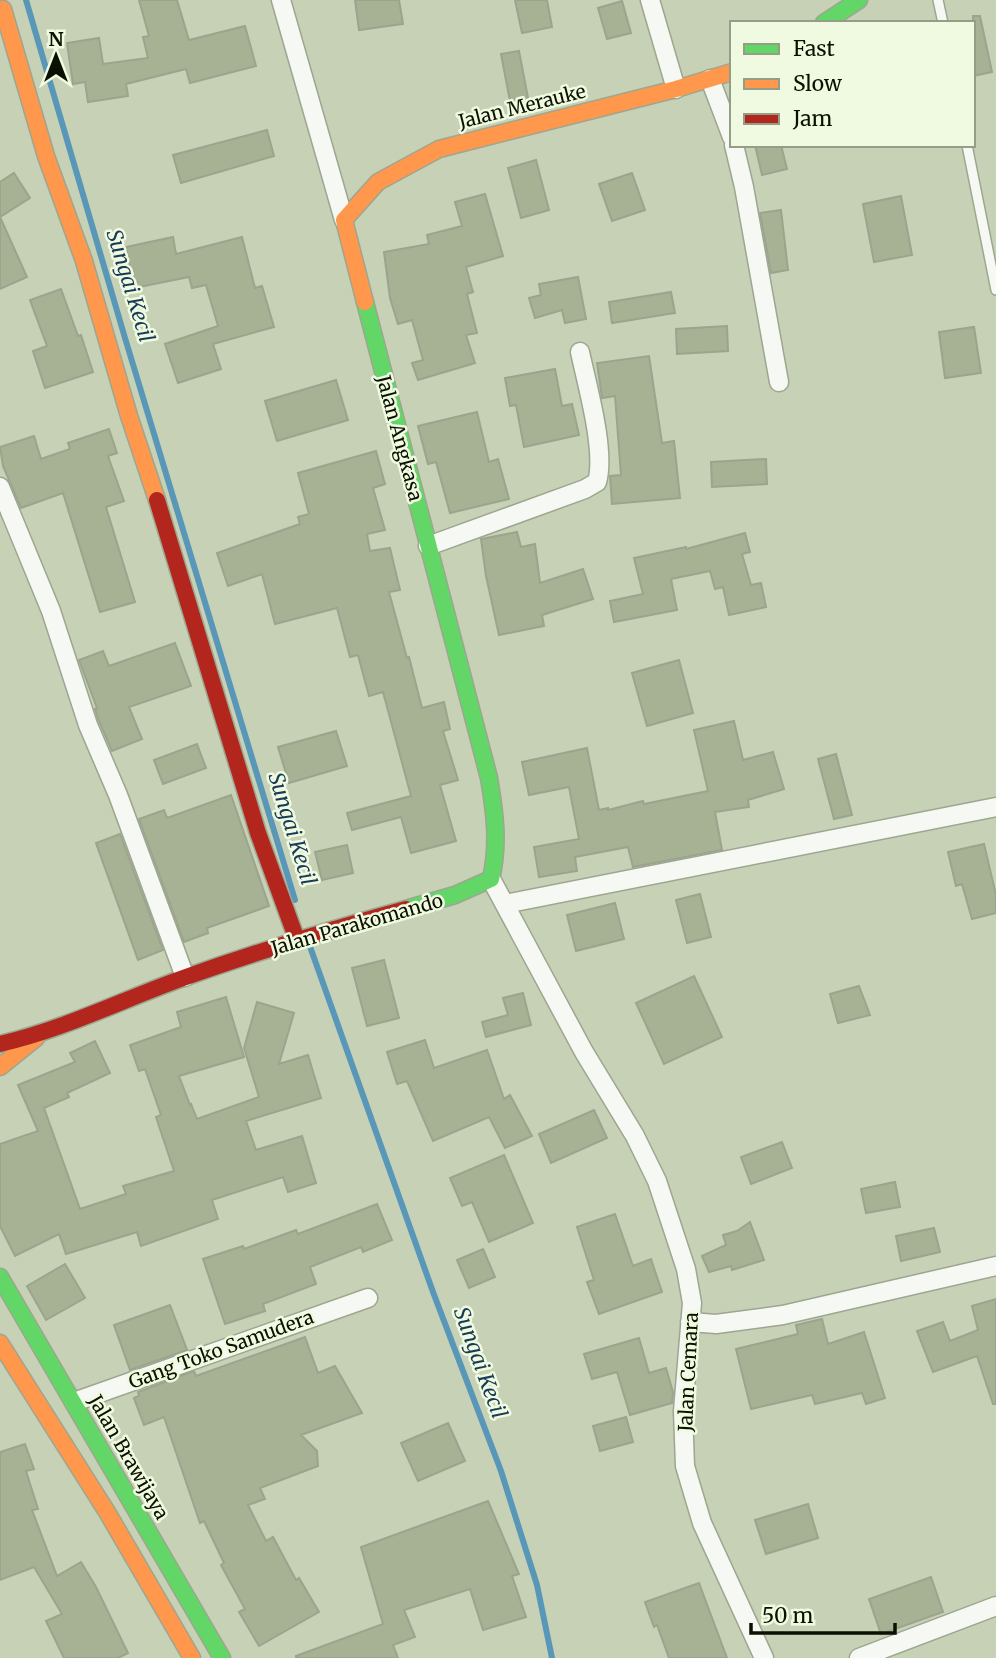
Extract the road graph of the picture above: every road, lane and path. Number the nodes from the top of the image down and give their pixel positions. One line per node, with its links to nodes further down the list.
1 (281, 0): 14 (street, Jalan Angkasa)
2 (650, 0): 10 (street)
3 (859, 0): 6 (main road)
4 (939, 0): 7 (lane)
5 (3, 9): 23 (main road)
6 (827, 21)
7 (943, 21)
8 (730, 73): 9 (main road, Jalan Merauke)
9 (710, 79): 10 (main road, Jalan Merauke); 11 (street)
10 (676, 89): 14 (main road, Jalan Merauke)
11 (730, 132)
12 (734, 147): 17 (street)
13 (967, 147): 15 (lane)
14 (344, 220): 19 (main road, Jalan Angkasa)
15 (996, 290)
16 (580, 352): 19 (street)
17 (779, 382)
18 (0, 487): 24 (street)
19 (428, 546): 21 (main road, Jalan Angkasa)
20 (996, 807): 22 (street)
21 (491, 880): 22 (street); 23 (main road, Jalan Parakomando)
22 (505, 904): 31 (street, Jalan Cemara)
23 (299, 939): 24 (main road, Jalan Parakomando)
24 (185, 977): 25 (main road, Jalan Parakomando)
25 (39, 1035): 26 (main road, Jalan Parakomando); 27 (main road, Jalan Parakomando)
26 (0, 1044)
27 (0, 1067)
28 (996, 1266): 31 (street)
29 (0, 1277): 33 (main road, Jalan Brawijaya)
30 (368, 1298): 33 (street, Gang Toko Samudera)
31 (690, 1322): 38 (street, Jalan Cemara)
32 (0, 1343): 35 (main road)
33 (74, 1402): 37 (main road, Jalan Brawijaya)
34 (996, 1605): 39 (street)
35 (189, 1654): 36 (street)
36 (168, 1658)
37 (222, 1658)
38 (764, 1658)
39 (859, 1658)

